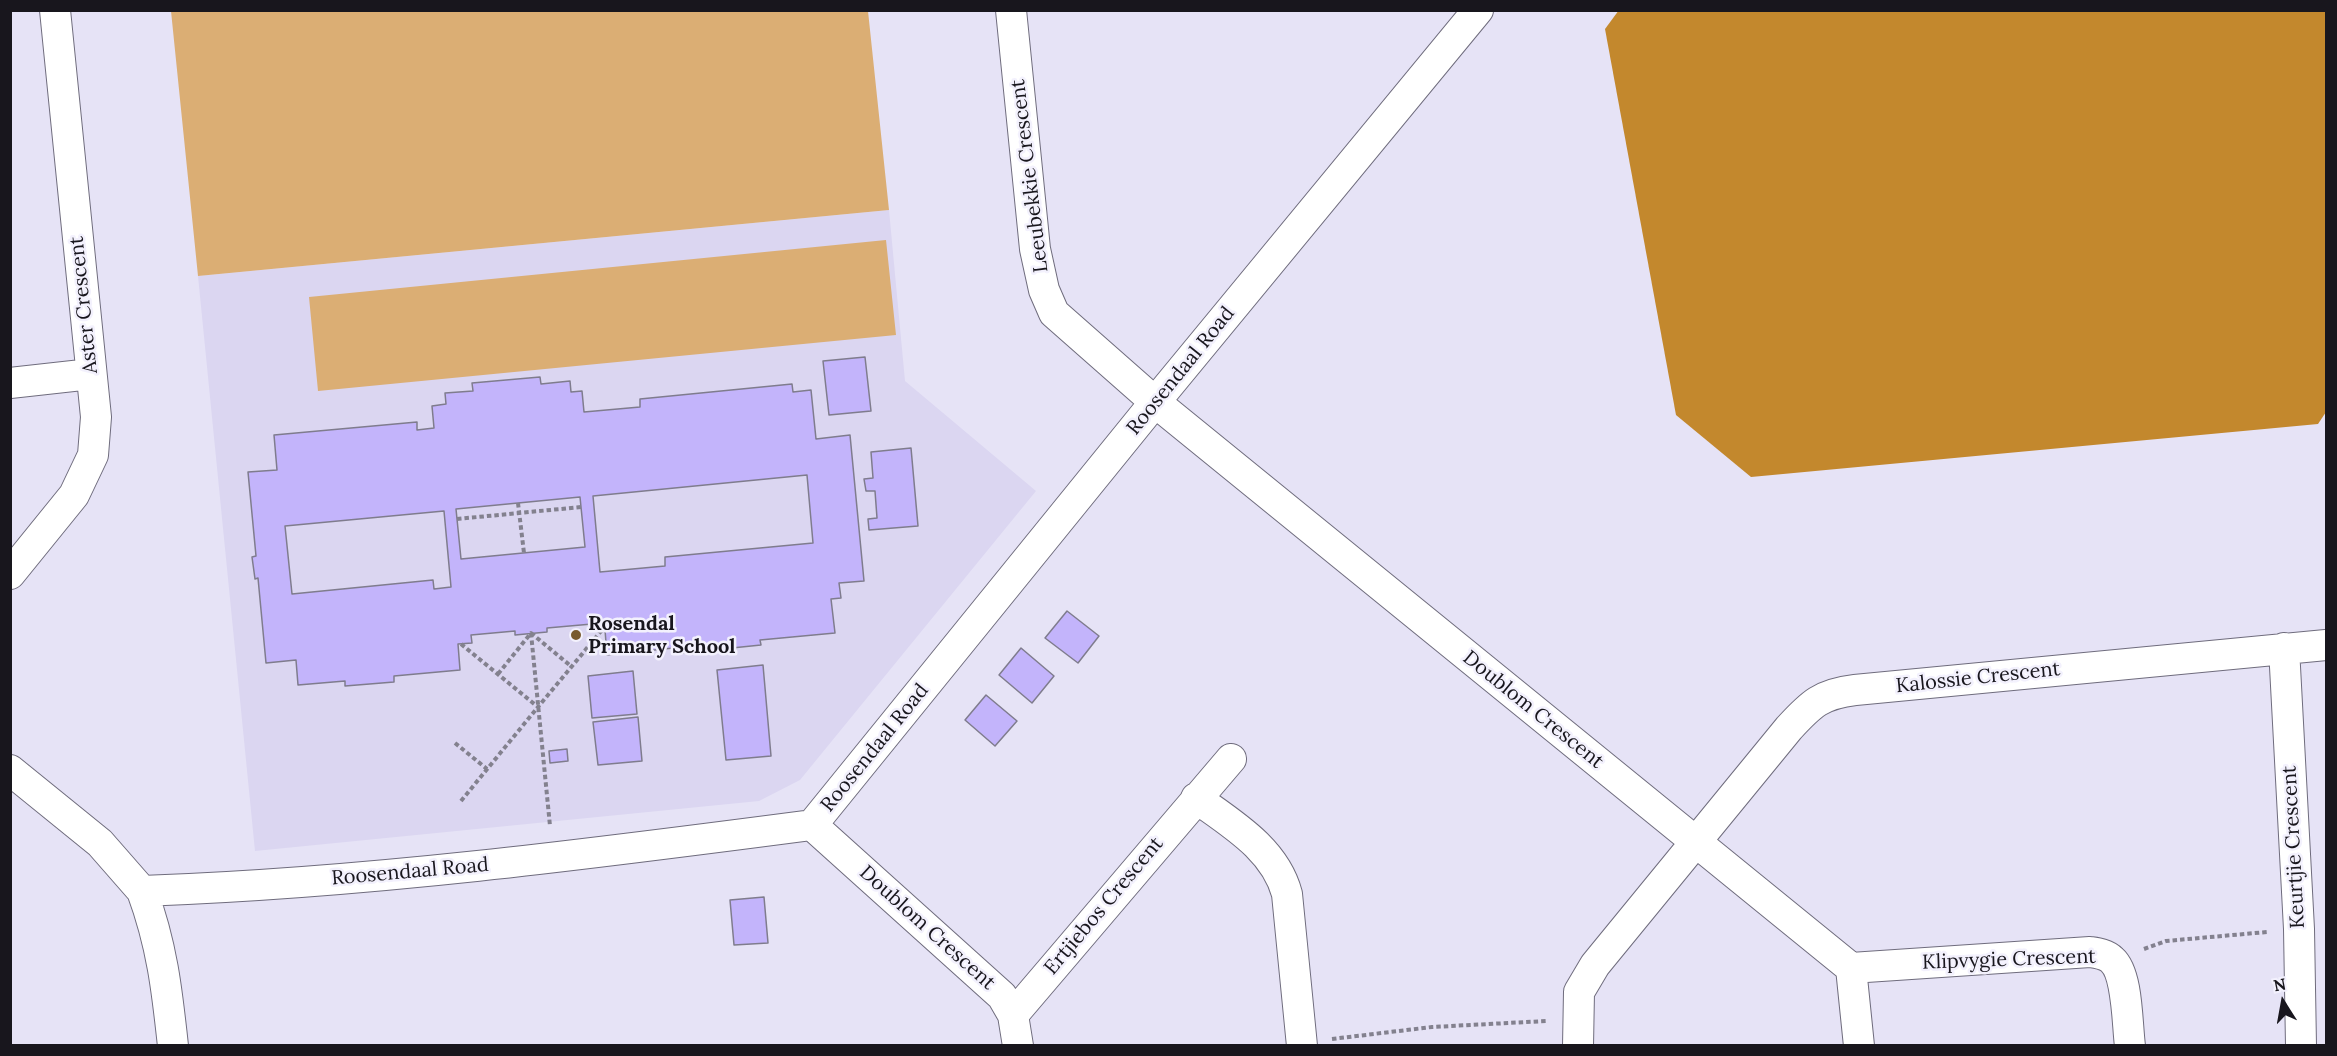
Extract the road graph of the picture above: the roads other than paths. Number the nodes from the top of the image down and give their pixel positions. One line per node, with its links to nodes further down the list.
1 (55, 10): 4 (street, Aster Crescent)
2 (1011, 10): 6 (street, Leeubekkie Crescent)
3 (1478, 10): 6 (street, Roosendaal Road)
4 (91, 374): 5 (street); 7 (street, Aster Crescent)
5 (10, 383)
6 (1155, 402): 13 (street, Roosendaal Road); 14 (street, Doublom Crescent)
7 (10, 574)
8 (2326, 645): 9 (street, Kalossie Crescent)
9 (2284, 648): 14 (street, Kalossie Crescent); 24 (street, Keurtjie Crescent)
10 (1231, 759): 12 (street, Ertjiebos Crescent)
11 (10, 770): 15 (street)
12 (1196, 798): 17 (street, Ertjiebos Crescent); 19 (street)
13 (813, 825): 15 (street, Roosendaal Road); 17 (street, Doublom Crescent)
14 (1697, 843): 16 (street, Doublom Crescent); 18 (street, Kalossie Crescent)
15 (142, 891): 20 (street)
16 (1851, 968): 22 (street); 23 (street, Klipvygie Crescent)
17 (1012, 1015): 21 (street, Doublom Crescent)
18 (1578, 1035)
19 (1302, 1044)
20 (173, 1046)
21 (1018, 1046)
22 (1859, 1046)
23 (2130, 1046)
24 (2301, 1046)

